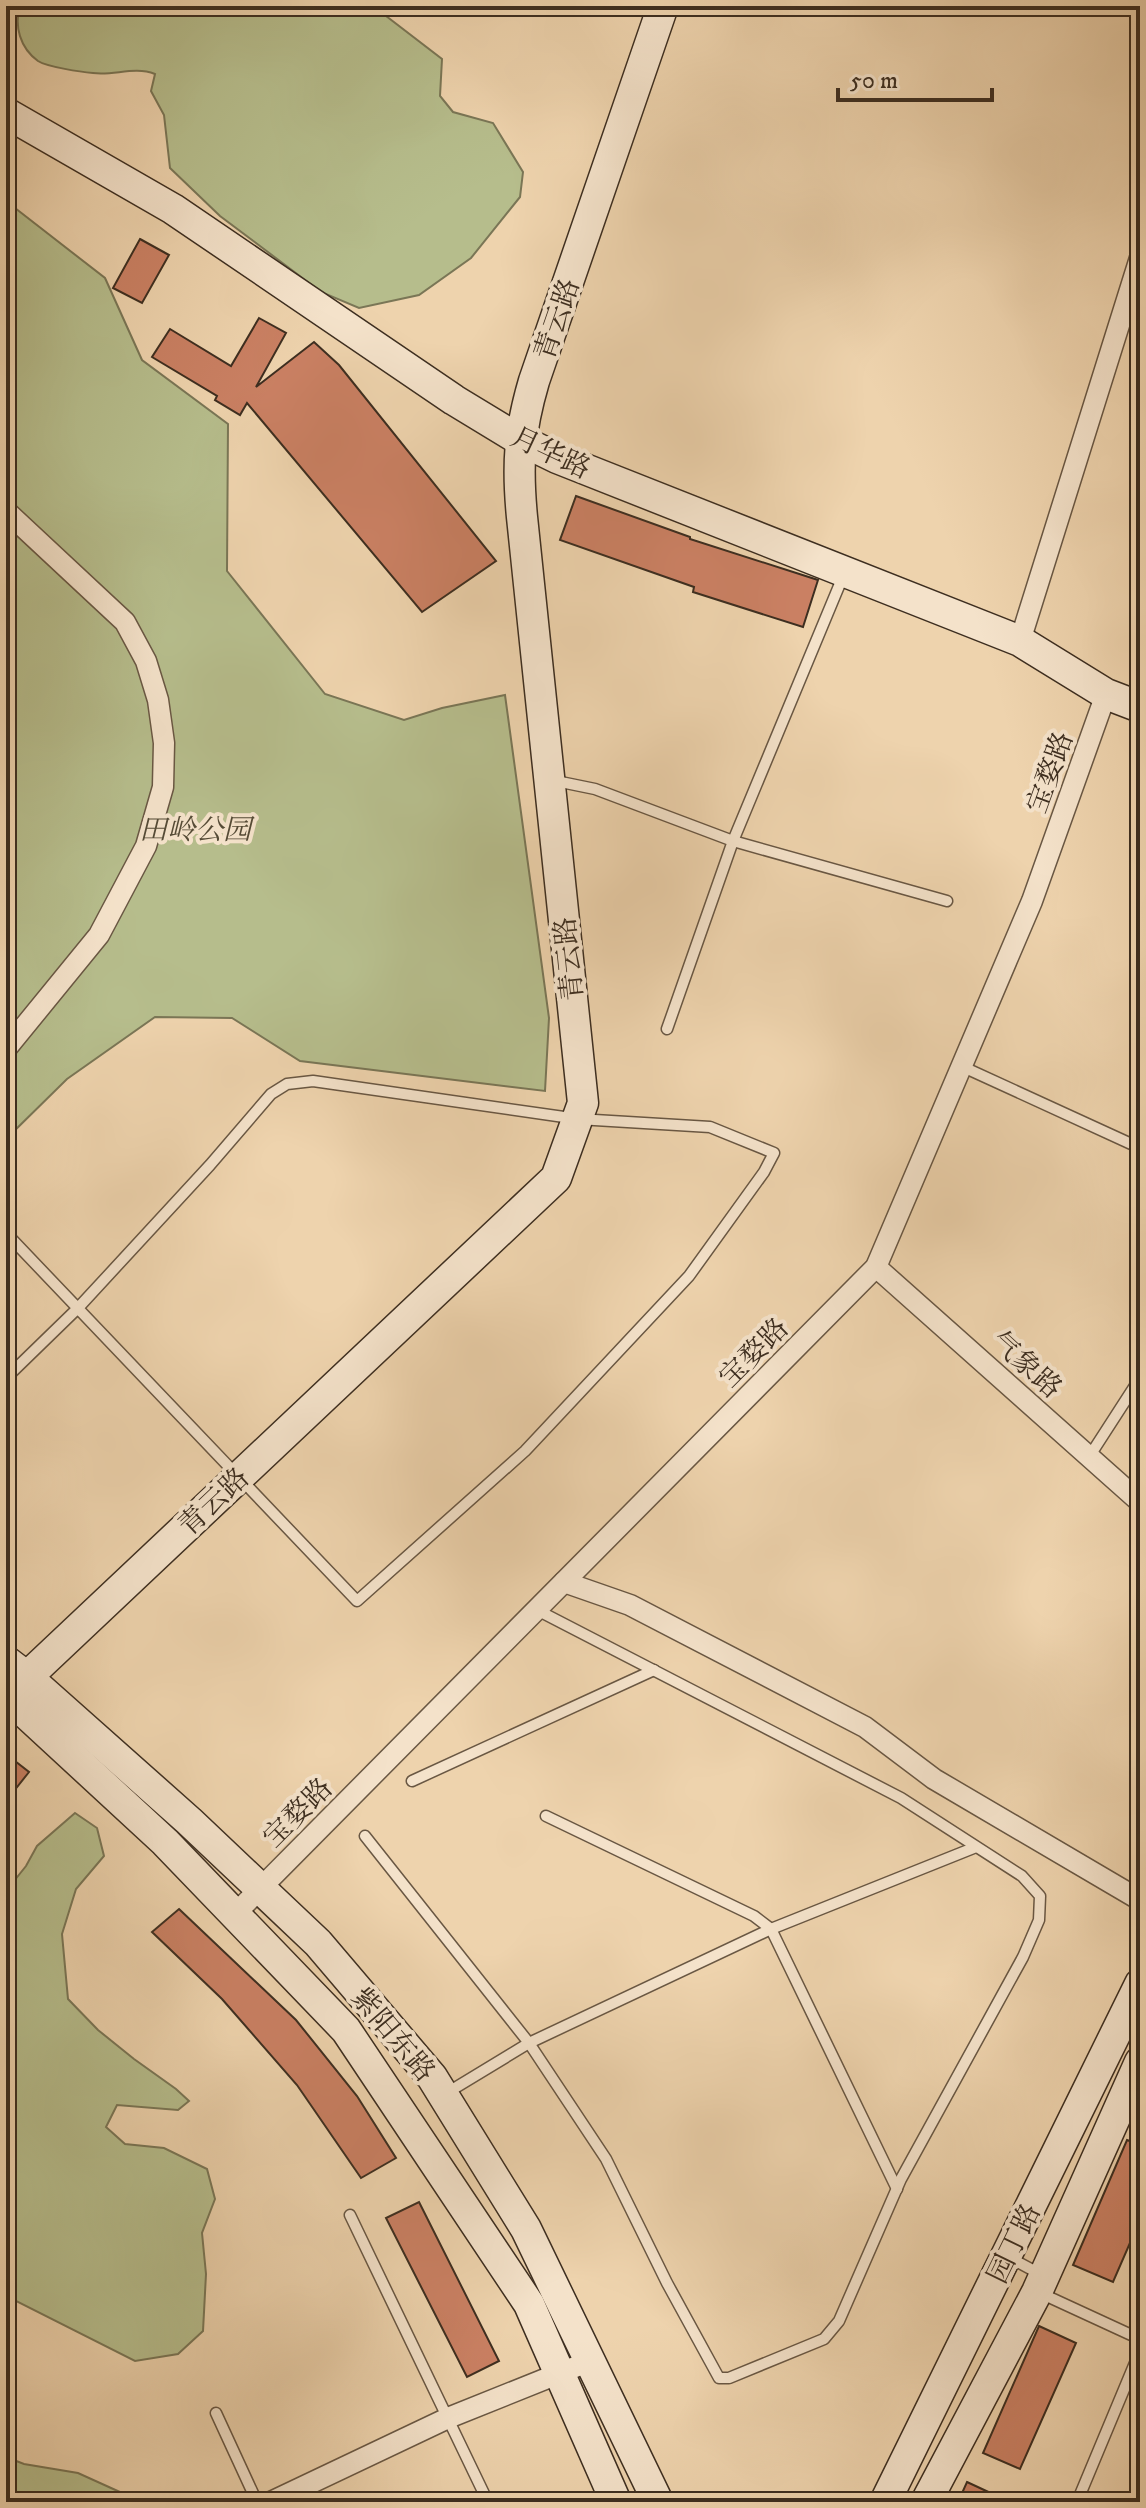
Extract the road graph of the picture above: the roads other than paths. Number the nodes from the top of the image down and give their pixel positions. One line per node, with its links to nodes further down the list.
1 (663, 6): 4 (street, 青云路)
2 (6, 113): 4 (street, 月华路)
3 (1140, 258): 7 (street)
4 (520, 440): 6 (street, 月华路); 10 (street, 青云路)
5 (6, 511): 14 (street)
6 (845, 572): 7 (street, 月华路); 11 (lane)
7 (1020, 641): 8 (street, 月华路)
8 (1106, 694): 9 (street, 月华路); 15 (street, 宝婺路)
9 (1140, 707)
10 (549, 779): 11 (lane); 16 (street, 青云路)
11 (733, 841): 12 (lane); 13 (lane)
12 (947, 901)
13 (667, 1029)
14 (6, 1049)
15 (961, 1066): 17 (lane); 19 (street, 宝婺路)
16 (578, 1119): 20 (lane); 24 (street, 青云路); 24 (lane)
17 (1140, 1148)
18 (6, 1233): 20 (lane)
19 (876, 1267): 23 (street, 气象路); 26 (street, 宝婺路)
20 (78, 1308): 21 (lane); 24 (lane)
21 (6, 1378)
22 (1140, 1378): 23 (lane)
23 (1089, 1457): 25 (street, 气象路)
24 (238, 1477): 29 (street, 青云路)
25 (1140, 1502)
26 (564, 1582): 27 (street, 宝婺路); 35 (street)
27 (537, 1610): 28 (lane); 34 (street, 宝婺路)
28 (654, 1670): 30 (lane); 33 (lane)
29 (12, 1682): 34 (street, 紫阳东路); 36 (street, 紫阳东路)
30 (412, 1781)
31 (546, 1816): 37 (lane)
32 (365, 1836): 39 (lane)
33 (976, 1847): 37 (lane); 42 (lane)
34 (260, 1889): 36 (street, 宝婺路); 41 (street, 紫阳东路)
35 (1140, 1900)
36 (235, 1914): 49 (street, 紫阳东路)
37 (771, 1929): 39 (lane); 42 (lane)
38 (1140, 1984): 44 (street, 园丁路)
39 (529, 2043): 41 (lane); 42 (lane)
40 (1140, 2062): 45 (street, 园丁路)
41 (443, 2095): 48 (street, 紫阳东路)
42 (897, 2189)
43 (350, 2215): 51 (lane)
44 (1006, 2256): 45 (lane); 57 (street, 园丁路)
45 (1040, 2284): 46 (lane); 58 (street, 园丁路)
46 (1140, 2339)
47 (1140, 2351): 59 (lane)
48 (590, 2361): 49 (street); 56 (street, 紫阳东路)
49 (559, 2372): 51 (street); 55 (street, 紫阳东路)
50 (216, 2413): 52 (lane)
51 (448, 2418): 53 (street); 54 (lane)
52 (257, 2502)
53 (271, 2502)
54 (488, 2502)
55 (616, 2502)
56 (658, 2502)
57 (885, 2502)
58 (926, 2502)
59 (1077, 2502)

